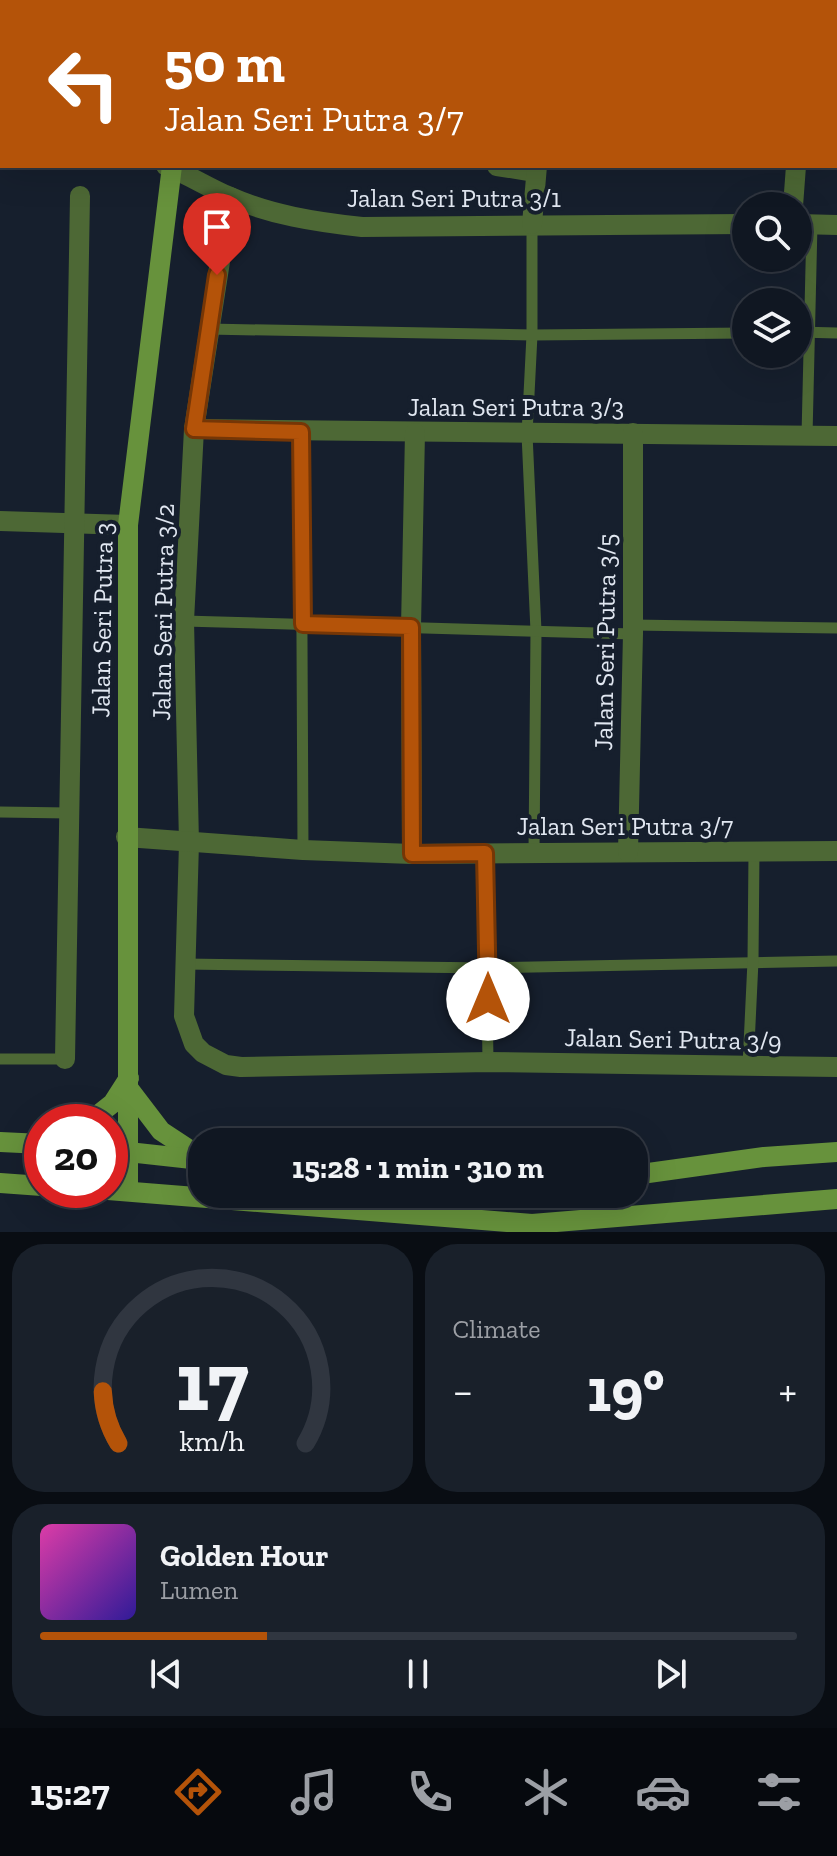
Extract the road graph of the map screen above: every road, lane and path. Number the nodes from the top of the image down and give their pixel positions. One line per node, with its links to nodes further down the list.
1 (170, 168): 27 (street, Jalan Seri Putra 3)
2 (172, 168): 7 (street, Jalan Seri Putra 3/1)
3 (796, 168): 5 (street)
4 (536, 169): 8 (street)
5 (794, 192)
6 (80, 196): 26 (street)
7 (230, 197): 8 (street, Jalan Seri Putra 3/1); 12 (street, Jalan Seri Putra 3/2)
8 (532, 224): 9 (street, Jalan Seri Putra 3/1); 16 (lane)
9 (732, 224)
10 (812, 224): 11 (street)
11 (837, 225)
12 (208, 329): 16 (lane); 18 (street, Jalan Seri Putra 3/2)
13 (812, 332): 15 (lane)
14 (732, 333): 16 (lane)
15 (837, 333)
16 (532, 335): 22 (lane)
17 (805, 368): 23 (lane)
18 (194, 429): 19 (street, Jalan Seri Putra 3/3); 28 (street, Jalan Seri Putra 3/2)
19 (301, 432): 20 (street, Jalan Seri Putra 3/3); 29 (lane)
20 (415, 433): 22 (street, Jalan Seri Putra 3/3); 30 (street)
21 (633, 433): 22 (street, Jalan Seri Putra 3/3); 23 (street, Jalan Seri Putra 3/3); 32 (street, Jalan Seri Putra 3/5)
22 (527, 434): 33 (lane)
23 (807, 436): 24 (street, Jalan Seri Putra 3/3)
24 (837, 436)
25 (0, 521): 26 (street)
26 (74, 523): 27 (street); 35 (street)
27 (128, 525): 36 (street, Jalan Seri Putra 3)
28 (184, 621): 29 (lane); 37 (street, Jalan Seri Putra 3/2)
29 (303, 624): 30 (lane); 38 (lane)
30 (411, 627): 33 (lane); 44 (street)
31 (837, 628): 32 (lane)
32 (633, 630): 33 (lane); 40 (street, Jalan Seri Putra 3/5)
33 (536, 631): 43 (lane)
34 (0, 812): 35 (lane)
35 (69, 813): 51 (street)
36 (126, 837): 37 (street, Jalan Seri Putra 3/7); 55 (street, Jalan Seri Putra 3)
37 (189, 843): 38 (street, Jalan Seri Putra 3/7); 47 (street, Jalan Seri Putra 3/2)
38 (303, 850): 44 (street, Jalan Seri Putra 3/7)
39 (837, 851): 41 (street, Jalan Seri Putra 3/7)
40 (628, 852): 41 (street, Jalan Seri Putra 3/7); 43 (street, Jalan Seri Putra 3/7)
41 (754, 852): 45 (lane)
42 (485, 853): 43 (street, Jalan Seri Putra 3/7); 44 (street, Jalan Seri Putra 3/7); 48 (lane)
43 (534, 853)
44 (412, 854)
45 (753, 961): 46 (lane); 48 (lane); 53 (lane)
46 (837, 961)
47 (184, 964): 48 (lane); 49 (street, Jalan Seri Putra 3/2)
48 (488, 968): 52 (lane)
49 (187, 1031): 52 (street, Jalan Seri Putra 3/9)
50 (0, 1059): 51 (lane)
51 (65, 1059)
52 (488, 1062): 53 (street, Jalan Seri Putra 3/9)
53 (748, 1066): 54 (street, Jalan Seri Putra 3/9)
54 (837, 1067)
55 (129, 1083): 56 (street); 57 (street, Jalan Seri Putra 3); 60 (street)
56 (112, 1104)
57 (126, 1104)
58 (0, 1142): 59 (street)
59 (24, 1143)
60 (188, 1149)
61 (128, 1152): 63 (street)
62 (837, 1152): 64 (street)
63 (188, 1158)
64 (648, 1173)
65 (0, 1183): 66 (street)
66 (24, 1185)
67 (128, 1192): 68 (street)
68 (837, 1199)

